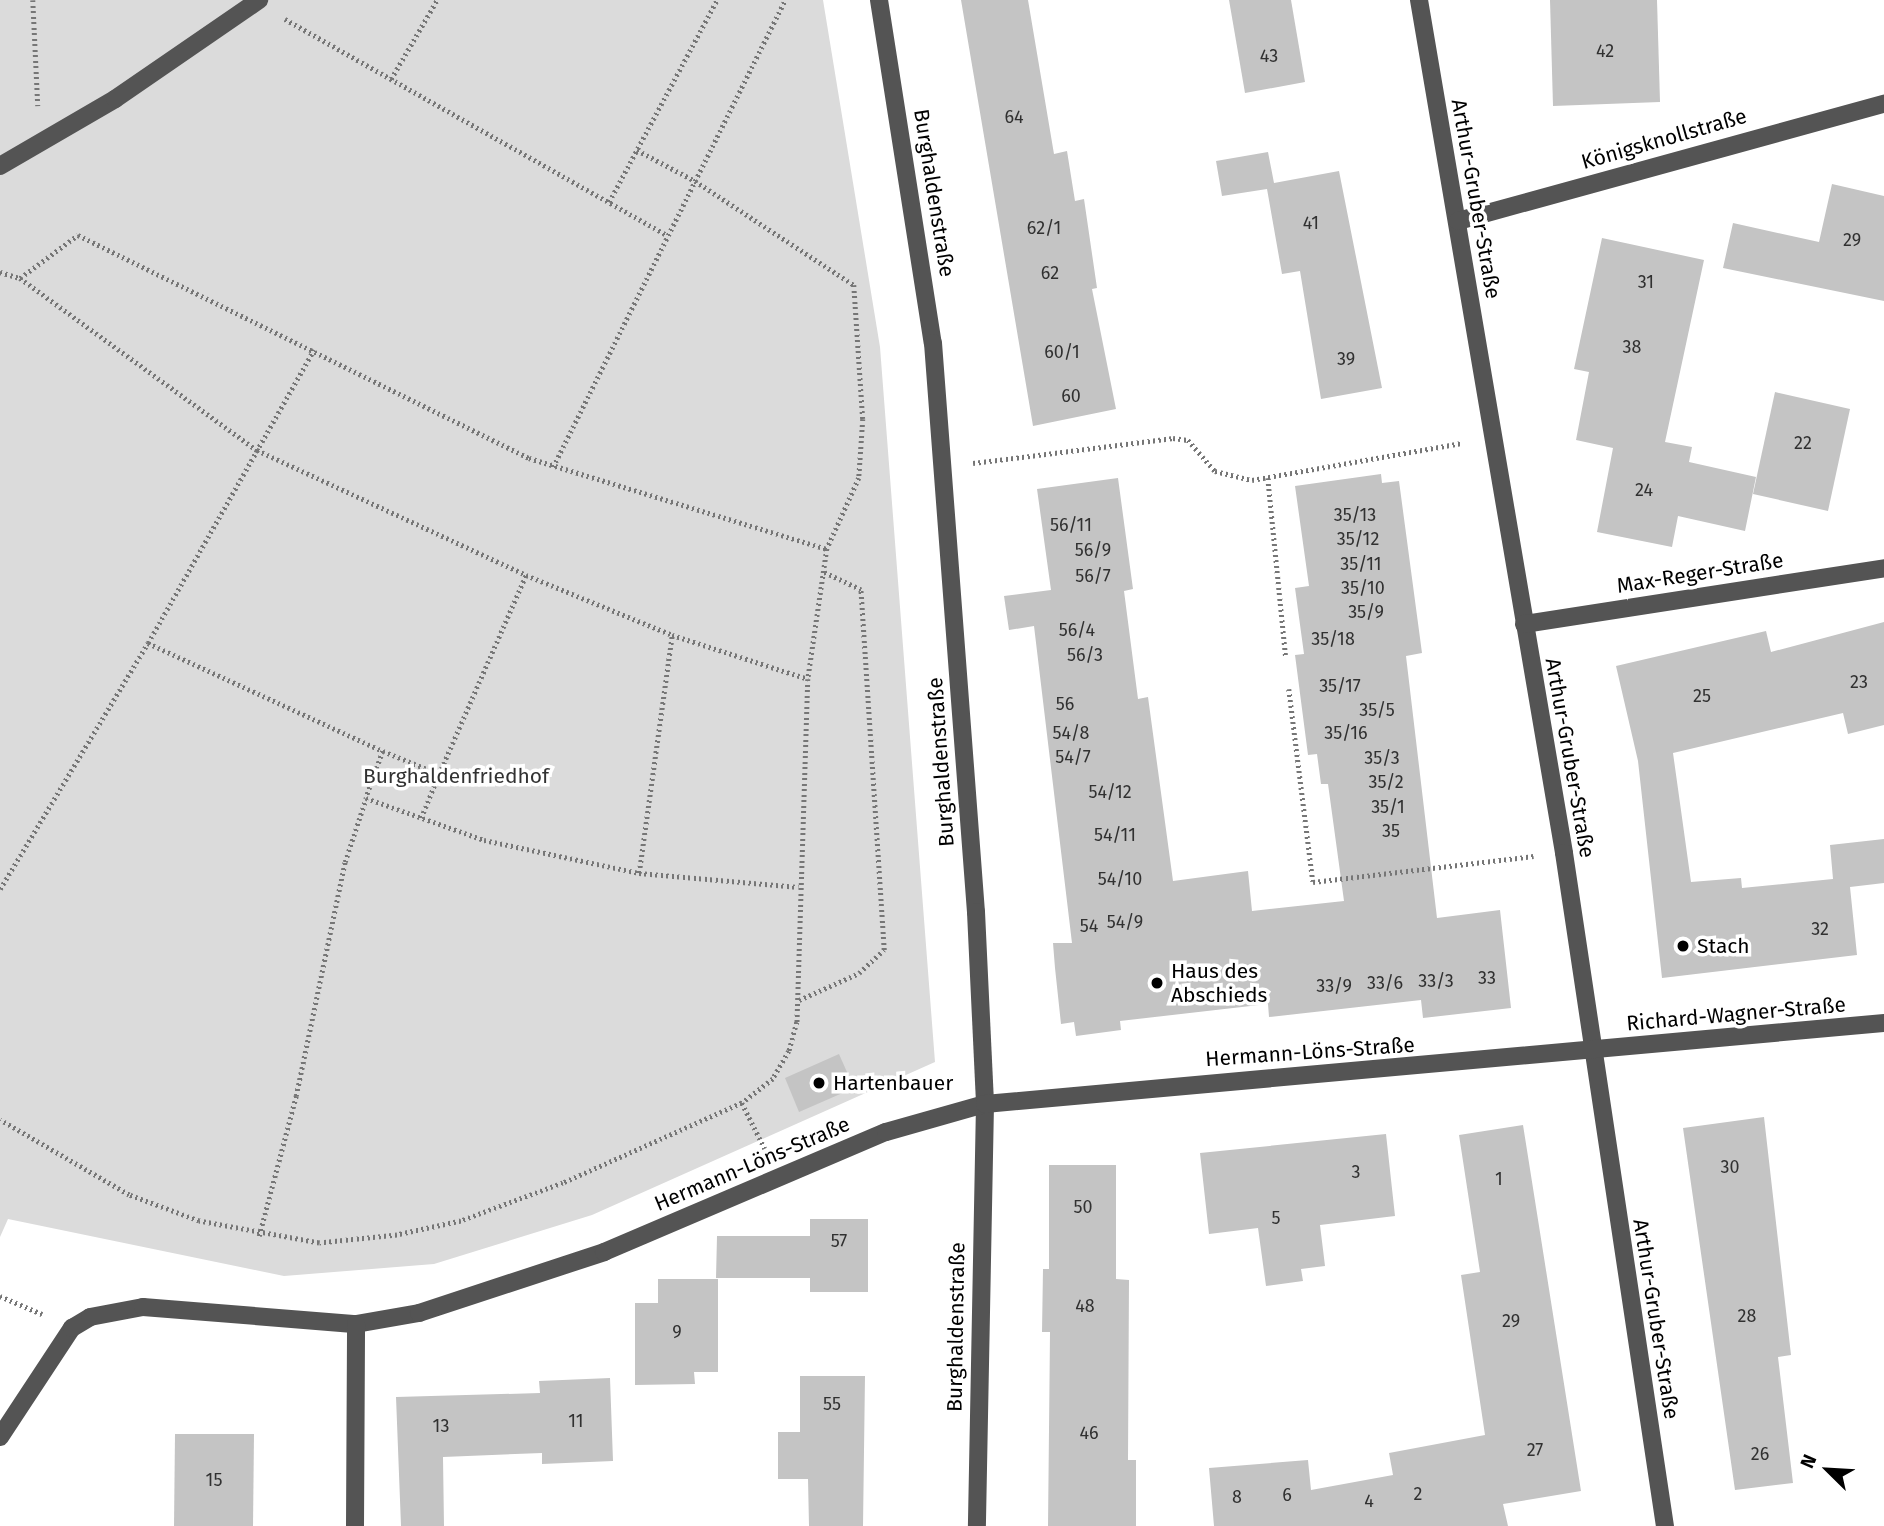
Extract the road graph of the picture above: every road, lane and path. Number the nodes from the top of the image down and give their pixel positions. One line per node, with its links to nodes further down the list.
1 (33, 0): 10 (path)
2 (437, 0): 8 (path)
3 (717, 0): 11 (path)
4 (785, 0): 13 (path)
5 (879, 0): 22 (street, Burghaldenstraße)
6 (1419, 0): 15 (street, Arthur-Gruber-Straße)
7 (258, 2): 8 (path); 10 (street)
8 (391, 79): 14 (path)
9 (1884, 104): 15 (street, Königsknollstraße)
10 (27, 150): 12 (street)
11 (637, 150): 13 (path); 14 (path)
12 (0, 166)
13 (695, 181): 16 (path); 25 (path)
14 (609, 202): 16 (path)
15 (1458, 221): 20 (street, Arthur-Gruber-Straße)
16 (668, 236): 23 (path)
17 (0, 272): 18 (path)
18 (20, 278): 19 (path); 21 (path)
19 (314, 351): 21 (path); 23 (path)
20 (1492, 438): 24 (path); 29 (street, Arthur-Gruber-Straße)
21 (257, 450): 28 (path); 31 (path)
22 (945, 466): 24 (path); 47 (street, Burghaldenstraße)
23 (553, 467): 25 (path)
24 (1268, 478): 32 (path)
25 (827, 549): 27 (path)
26 (1884, 568): 29 (street, Max-Reger-Straße)
27 (824, 572): 33 (path); 43 (path)
28 (526, 575): 30 (path); 36 (path)
29 (1524, 624): 39 (street, Arthur-Gruber-Straße)
30 (672, 635): 33 (path); 40 (path)
31 (148, 643): 35 (path); 42 (path)
32 (1286, 657)
33 (808, 679): 41 (path)
34 (1289, 689): 39 (path)
35 (383, 751): 36 (path); 37 (path)
36 (439, 774): 38 (path)
37 (366, 798): 38 (path); 50 (path)
38 (421, 818): 40 (path)
39 (1564, 853): 45 (street, Arthur-Gruber-Straße)
40 (639, 873): 41 (path)
41 (798, 887): 43 (path)
42 (0, 889)
43 (799, 1000): 46 (path)
44 (1884, 1023): 45 (street, Richard-Wagner-Straße)
45 (1593, 1051): 47 (street, Hermann-Löns-Straße); 57 (street, Arthur-Gruber-Straße)
46 (742, 1103): 49 (path); 50 (path)
47 (985, 1104): 49 (street, Hermann-Löns-Straße); 56 (street, Burghaldenstraße)
48 (0, 1120): 50 (path)
49 (777, 1178): 52 (street, Hermann-Löns-Straße)
50 (259, 1236)
51 (0, 1296): 53 (path)
52 (356, 1324): 53 (street, Hermann-Löns-Straße); 55 (street)
53 (72, 1328): 54 (street)
54 (0, 1437)
55 (355, 1526)
56 (977, 1526)
57 (1665, 1526)

